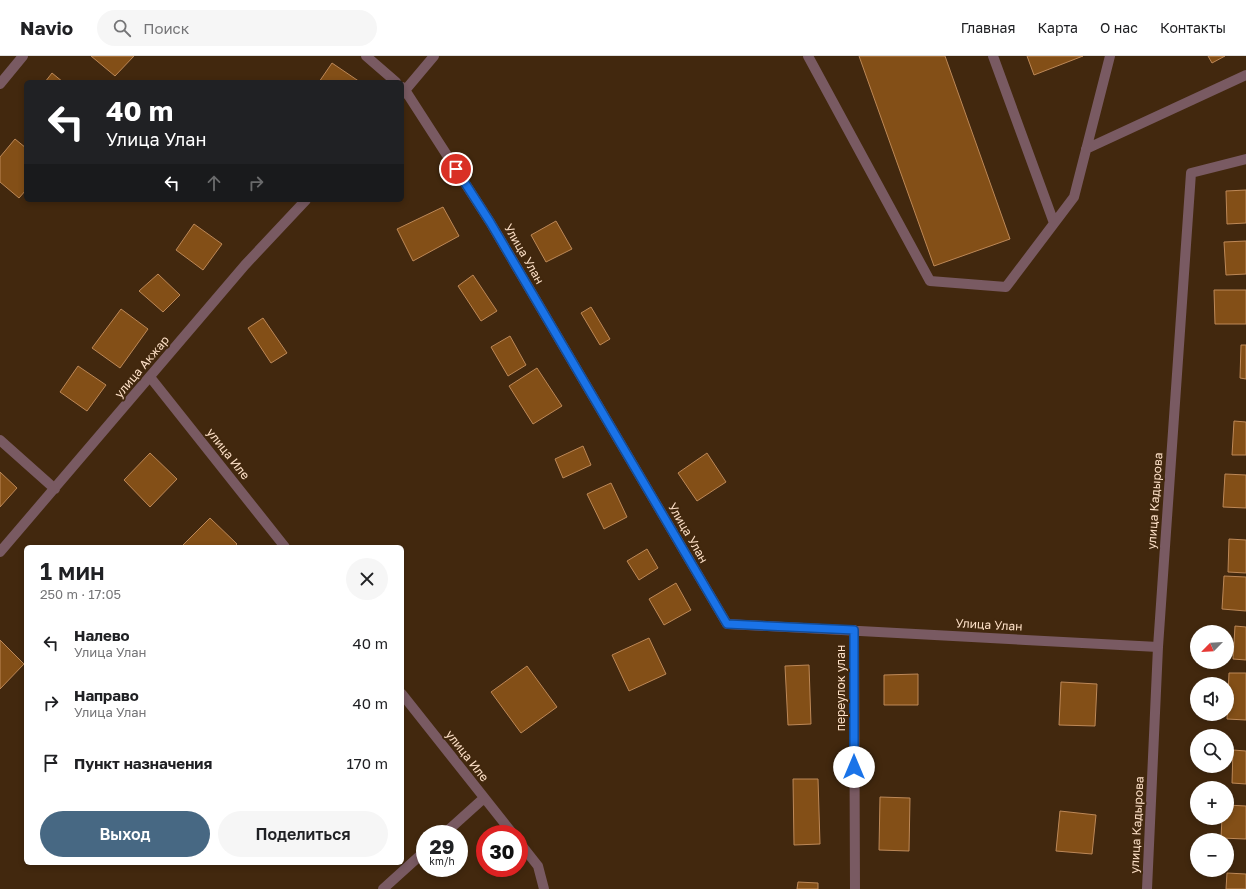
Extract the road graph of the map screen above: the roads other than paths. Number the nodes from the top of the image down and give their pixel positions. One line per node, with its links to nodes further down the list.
1 (23, 56): 9 (street)
2 (366, 56): 8 (street)
3 (434, 56): 10 (street)
4 (808, 56): 15 (street)
5 (993, 56): 15 (street)
6 (1110, 56): 12 (street)
7 (1246, 75): 12 (street)
8 (394, 80)
9 (0, 84)
10 (404, 90)
11 (404, 93): 21 (street, Улица Улан)
12 (1086, 149): 15 (street)
13 (1246, 158): 22 (street, улица Кадырова)
14 (304, 202): 16 (street, улица Акжар)
15 (1054, 223)
16 (150, 377): 18 (street, улица Акжар); 19 (street, улица Иле)
17 (0, 440): 18 (street)
18 (55, 488): 20 (street, улица Акжар)
19 (283, 545)
20 (0, 552)
21 (854, 630): 22 (street, Улица Улан); 31 (street, переулок улан)
22 (1158, 646): 32 (street, улица Кадырова)
23 (404, 697): 24 (street, улица Иле)
24 (484, 798): 25 (street); 26 (street, улица Иле)
25 (454, 825)
26 (506, 825)
27 (528, 853): 30 (street)
28 (416, 859): 29 (street)
29 (383, 889)
30 (544, 889)
31 (855, 889)
32 (1147, 889)

